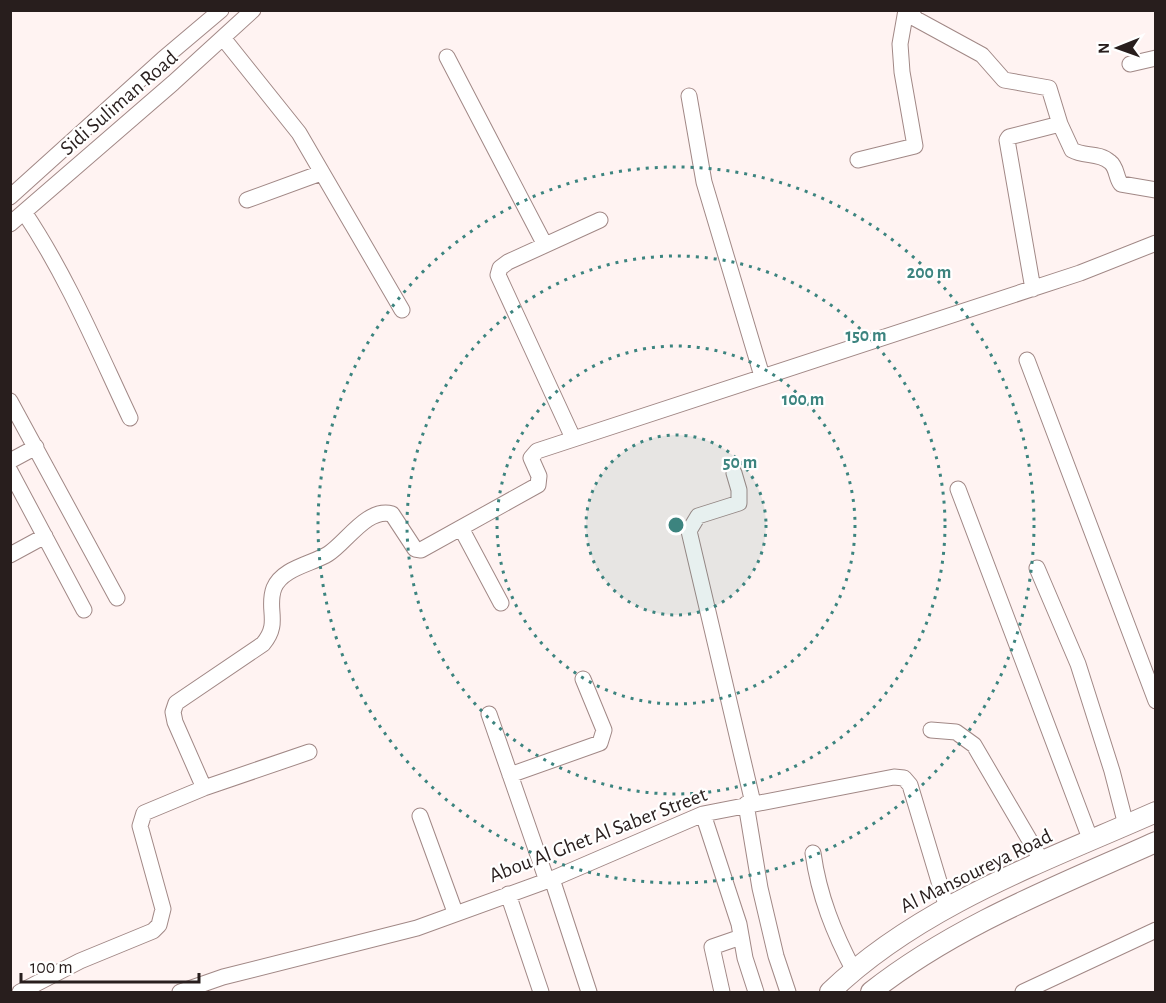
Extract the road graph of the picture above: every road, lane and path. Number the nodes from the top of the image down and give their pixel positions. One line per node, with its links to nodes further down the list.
1 (221, 10): 13 (street, Sidi Suliman Road)
2 (253, 10): 4 (street, Sidi Suliman Road)
3 (907, 10): 9 (street); 10 (street)
4 (223, 38): 11 (street); 15 (street, Sidi Suliman Road)
5 (447, 57): 19 (street)
6 (1155, 58): 7 (street)
7 (1131, 64)
8 (689, 96): 23 (street)
9 (1060, 124): 12 (street); 20 (street)
10 (858, 160)
11 (321, 172): 14 (street); 21 (street)
12 (1155, 190)
13 (10, 197)
14 (247, 201)
15 (24, 212): 17 (street, Sidi Suliman Road); 25 (street)
16 (600, 220): 19 (street)
17 (10, 224)
18 (1155, 243): 20 (street)
19 (546, 245): 26 (street)
20 (1032, 289): 23 (street)
21 (402, 310)
22 (1027, 360): 40 (street)
23 (762, 376): 26 (street)
24 (10, 401): 27 (street)
25 (130, 418)
26 (573, 438): 32 (street)
27 (36, 447): 28 (street); 36 (street)
28 (10, 461)
29 (10, 471): 33 (street)
30 (734, 473): 46 (street)
31 (958, 489): 51 (street)
32 (461, 528): 37 (street); 45 (street)
33 (45, 536): 34 (street); 38 (street)
34 (10, 555)
35 (1037, 568): 50 (street)
36 (117, 598)
37 (501, 603)
38 (84, 610)
39 (583, 679): 44 (street)
40 (1155, 701)
41 (489, 714): 44 (street)
42 (931, 730): 54 (street)
43 (309, 752): 45 (street)
44 (510, 775): 55 (street)
45 (204, 788): 65 (street)
46 (750, 803): 48 (street, Abou Al Ghet Al Saber Street); 58 (street, Abou Al Ghet Al Saber Street); 71 (street)
47 (1155, 812): 50 (main road, Al Mansoureya Road)
48 (703, 814): 55 (street, Abou Al Ghet Al Saber Street); 62 (street)
49 (420, 816): 60 (street)
50 (1126, 825): 51 (main road, Al Mansoureya Road)
51 (1091, 841): 54 (main road, Al Mansoureya Road)
52 (1155, 842): 59 (main road)
53 (813, 853): 63 (street)
54 (1043, 863): 56 (main road, Al Mansoureya Road)
55 (549, 880): 57 (street, Abou Al Ghet Al Saber Street); 68 (street)
56 (996, 885): 58 (main road, Al Mansoureya Road); 59 (main road)
57 (508, 894): 60 (street, Abou Al Ghet Al Saber Street); 67 (street)
58 (947, 908): 63 (main road, Al Mansoureya Road)
59 (1007, 909): 73 (main road)
60 (455, 912): 66 (street, Abou Al Ghet Al Saber Street)
61 (1155, 930): 64 (street)
62 (741, 937): 69 (street); 70 (street)
63 (854, 971): 72 (main road, Al Mansoureya Road)
64 (1026, 992)
65 (20, 993)
66 (180, 993)
67 (541, 993)
68 (589, 993)
69 (722, 993)
70 (756, 993)
71 (788, 993)
72 (830, 993)
73 (871, 993)

